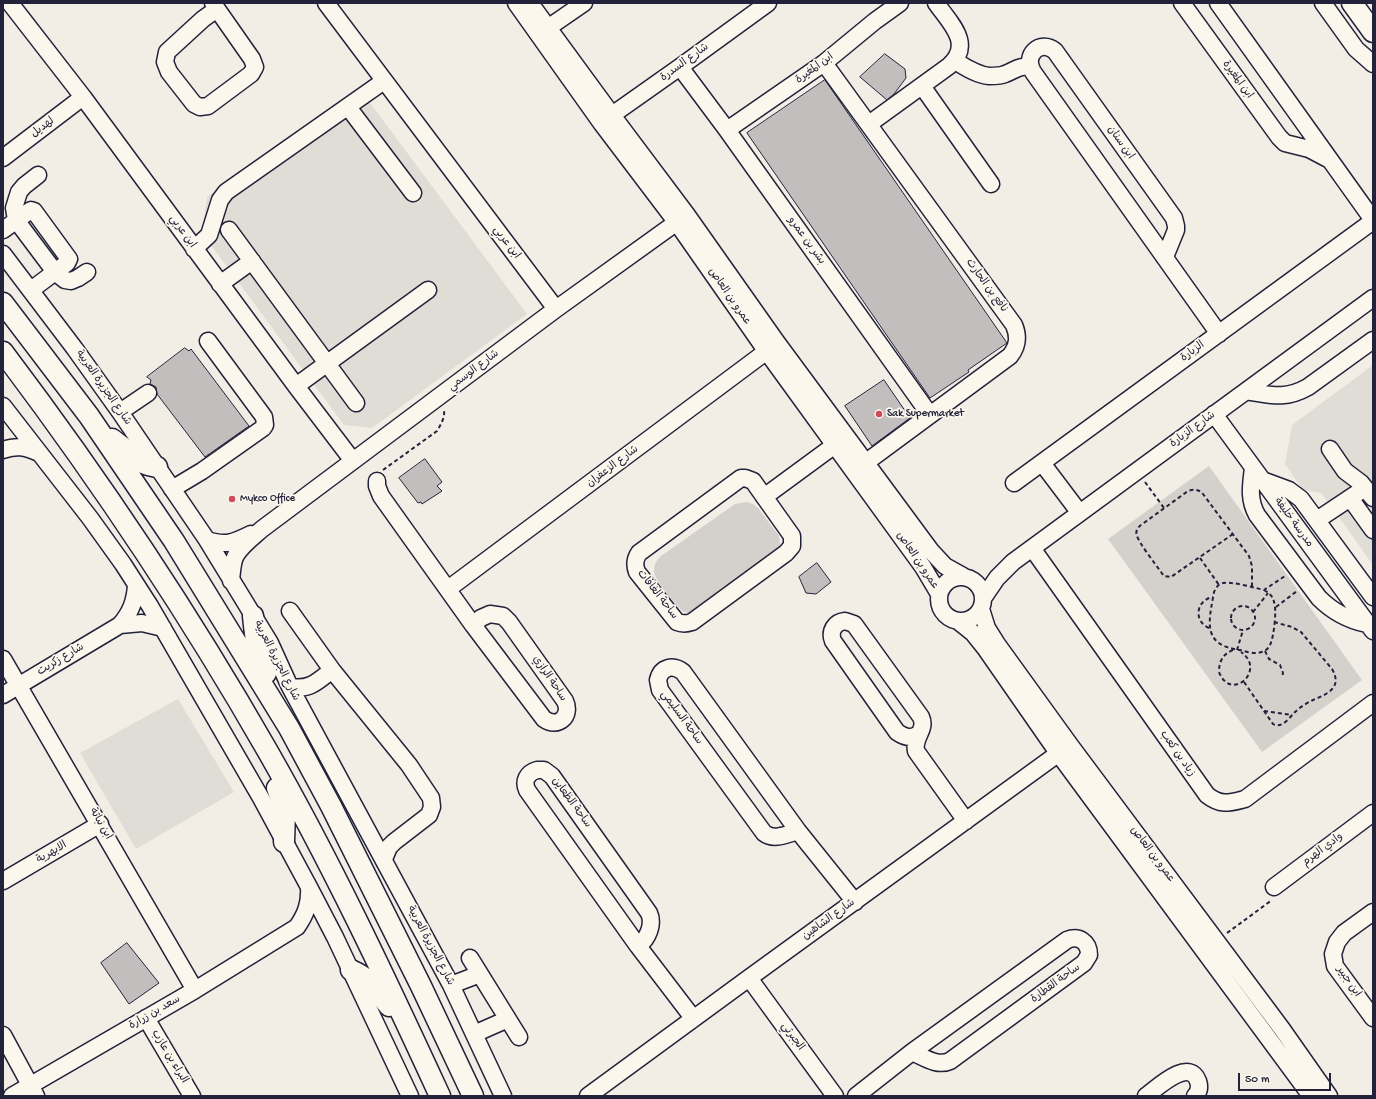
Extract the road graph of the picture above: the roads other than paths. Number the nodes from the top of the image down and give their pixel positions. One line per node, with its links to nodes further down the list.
1 (10, 3): 25 (street, ابن عربي)
2 (326, 3): 23 (street, ابن عربي)
3 (516, 3): 14 (street, عمرو بن العاص)
4 (530, 3): 14 (street, عمرو بن العاص)
5 (584, 3): 14 (street)
6 (768, 3): 20 (street, شارع السدرة)
7 (900, 3): 18 (street, ابن المغيرة)
8 (936, 3): 17 (street)
9 (1182, 3): 31 (street, ابن المغيرة)
10 (1218, 3): 30 (street, ابن المغيرة)
11 (1323, 3): 19 (street)
12 (1352, 3): 15 (main road)
13 (215, 6): 13 (street)
14 (543, 31): 27 (street, عمرو بن العاص)
15 (1373, 32)
16 (1035, 50): 21 (street); 22 (street, ابن سنان); 44 (street, ابن سنان)
17 (955, 61): 22 (street); 24 (street)
18 (824, 63): 28 (street, نافع بن الحارث); 29 (street, ابن المغيرة)
19 (1373, 64)
20 (680, 67): 27 (street, شارع السدرة); 29 (street, بشر بن عمرو)
21 (1031, 68): 22 (street); 44 (street)
22 (998, 75)
23 (384, 81): 26 (street); 53 (street, ابن عربي)
24 (922, 86): 28 (street); 35 (street)
25 (83, 97): 32 (street, لهديل); 42 (street, ابن عربي)
26 (348, 107): 36 (street); 42 (street)
27 (607, 119): 37 (street, عمرو بن العاص)
28 (869, 124): 67 (street, نافع بن الحارث)
29 (727, 130): 67 (street, بشر بن عمرو)
30 (1311, 132): 31 (street); 33 (street, ابن المغيرة)
31 (1300, 147): 33 (street, ابن المغيرة)
32 (3, 158)
33 (1331, 161): 39 (street, ابن المغيرة)
34 (38, 175): 38 (street)
35 (990, 184)
36 (413, 193)
37 (682, 218): 53 (street, شارع الوسمي); 57 (street, عمرو بن العاص)
38 (16, 220): 40 (street); 46 (street)
39 (1373, 220): 54 (street, الزبارة)
40 (3, 230)
41 (229, 230): 45 (street)
42 (194, 249): 48 (street, ابن عربي)
43 (3, 254): 49 (street, شارع الجزيرة العربية)
44 (1165, 257): 54 (street)
45 (252, 262): 48 (street); 59 (street)
46 (55, 272): 47 (street); 49 (street)
47 (86, 272)
48 (220, 284): 60 (street, ابن عربي)
49 (31, 290): 65 (street, شارع الجزيرة العربية)
50 (428, 290): 59 (street)
51 (1373, 298): 61 (street, شارع الزبارة)
52 (3, 303): 68 (main road, شارع الجزيرة العربية)
53 (556, 309): 74 (street, شارع الوسمي)
54 (1219, 334): 75 (street, الزبارة)
55 (1373, 340): 61 (street)
56 (208, 341): 81 (street)
57 (772, 348): 69 (street, عمرو بن العاص); 95 (street, شارع الزعفران)
58 (3, 352): 116 (main road)
59 (327, 364): 60 (street); 63 (street)
60 (296, 386): 74 (street, ابن عربي)
61 (1246, 391): 66 (street, شارع الزبارة)
62 (148, 393): 65 (street)
63 (356, 403)
64 (6, 409): 70 (street); 73 (street)
65 (120, 412): 76 (street, شارع الجزيرة العربية)
66 (1214, 414): 78 (street, مدرسة خليفة); 85 (street, شارع الزبارة)
67 (930, 415): 77 (street, نافع بن الحارث)
68 (89, 416): 76 (main road); 112 (main road, شارع الجزيرة العربية)
69 (841, 442): 77 (street, عمرو بن العاص); 83 (street)
70 (3, 446)
71 (1330, 449): 82 (street)
72 (3, 450): 73 (street)
73 (39, 453): 94 (street)
74 (353, 461): 87 (street, شارع الوسمي)
75 (1042, 463): 80 (street, الزبارة); 85 (street)
76 (157, 467): 81 (street, شارع الجزيرة العربية)
77 (860, 467): 92 (street, عمرو بن العاص); 96 (street, عمرو بن العاص)
78 (1258, 474): 86 (street); 105 (street, مدرسة خليفة); 105 (street)
79 (377, 481): 95 (street, ساحة الرازي)
80 (1014, 483)
81 (172, 489): 89 (street, شارع الجزيرة العربية)
82 (1369, 493): 84 (street)
83 (764, 497): 83 (street, ساحة الغافات)
84 (1350, 498): 86 (street); 88 (street)
85 (1079, 512): 90 (street, شارع الزبارة)
86 (1317, 520): 97 (street)
87 (262, 529): 89 (street, شارع الوسمي); 93 (street, شارع الوسمي)
88 (1373, 530)
89 (207, 540): 93 (street, شارع الجزيرة العربية)
90 (1032, 548): 91 (street, شارع الزبارة); 111 (street, زياد بن كعب)
91 (1013, 562): 92 (street, شارع الزبارة); 98 (street, شارع الزبارة)
92 (966, 577): 96 (street); 98 (street)
93 (231, 581): 100 (street, شارع الجزيرة العربية)
94 (136, 585): 102 (street, شارع زكريت); 104 (street)
95 (448, 589): 103 (street, ساحة الرازي)
96 (939, 594): 101 (street)
97 (1373, 597)
98 (982, 603): 101 (street); 115 (street, عمرو بن العاص)
99 (290, 611): 107 (street)
100 (253, 616): 109 (street, شارع الجزيرة العربية); 112 (main road)
101 (958, 621): 115 (street, عمرو بن العاص)
102 (120, 625): 104 (street, شارع زكريت); 108 (street, شارع زكريت)
103 (473, 625): 103 (street, ساحة الرازي)
104 (162, 628): 121 (street)
105 (1370, 628)
106 (3, 659): 108 (street, ابن نباتة)
107 (332, 670): 109 (street); 122 (street)
108 (19, 686): 110 (street, شارع زكريت); 119 (street, ابن نباتة)
109 (290, 687): 122 (street, شارع الجزيرة العربية)
110 (3, 695)
111 (1373, 703)
112 (289, 728): 151 (main road, شارع الجزيرة العربية)
113 (897, 732): 114 (street); 114 (street); 118 (street)
114 (918, 735): 118 (street)
115 (1064, 749): 118 (street, شارع الشاهين); 158 (street, عمرو بن العاص); 159 (street, عمرو بن العاص)
116 (267, 751): 121 (main road); 141 (main road)
117 (1373, 813): 125 (street, وادي الهرم)
118 (964, 822): 126 (street, شارع الشاهين)
119 (100, 824): 123 (street, الابهرية); 136 (street, ابن نباتة)
120 (798, 831): 120 (street, ساحة السليمي); 126 (street, ساحة السليمي)
121 (284, 842): 124 (street)
122 (384, 860): 135 (street, شارع الجزيرة العربية)
123 (3, 881)
124 (309, 887): 128 (street, سعد بن زرارة); 129 (street)
125 (1274, 887)
126 (855, 902): 134 (street, شارع الشاهين)
127 (1373, 912): 139 (street, ابن جبير)
128 (297, 926): 129 (street); 136 (street, سعد بن زرارة)
129 (335, 937): 132 (street)
130 (638, 946): 130 (street, ساحة الظعاين); 138 (street, ساحة الظعاين)
131 (470, 958): 133 (street)
132 (351, 970): 141 (main road); 149 (street)
133 (480, 974): 135 (street); 140 (street)
134 (749, 978): 138 (street, شارع الشاهين); 154 (street, الجبرتي)
135 (451, 985): 142 (street, شارع الجزيرة العربية)
136 (195, 990): 137 (street, سعد بن زرارة)
137 (146, 1018): 146 (street, سعد بن زرارة); 148 (street, البراء بن عازب)
138 (693, 1018): 153 (street, شارع الشاهين)
139 (1373, 1018)
140 (508, 1019): 142 (street); 144 (street)
141 (407, 1023): 150 (main road)
142 (474, 1034): 152 (street, شارع الجزيرة العربية)
143 (3, 1035): 146 (street)
144 (519, 1036)
145 (912, 1052): 145 (street, ساحة القطارة); 155 (street, ساحة القطارة)
146 (33, 1091): 147 (street, سعد بن زرارة)
147 (12, 1096)
148 (192, 1096)
149 (410, 1096)
150 (440, 1096)
151 (473, 1096)
152 (503, 1096)
153 (588, 1096)
154 (836, 1096)
155 (856, 1096)
156 (1146, 1096): 157 (street)
157 (1195, 1096)
158 (1311, 1096)
159 (1330, 1096)

